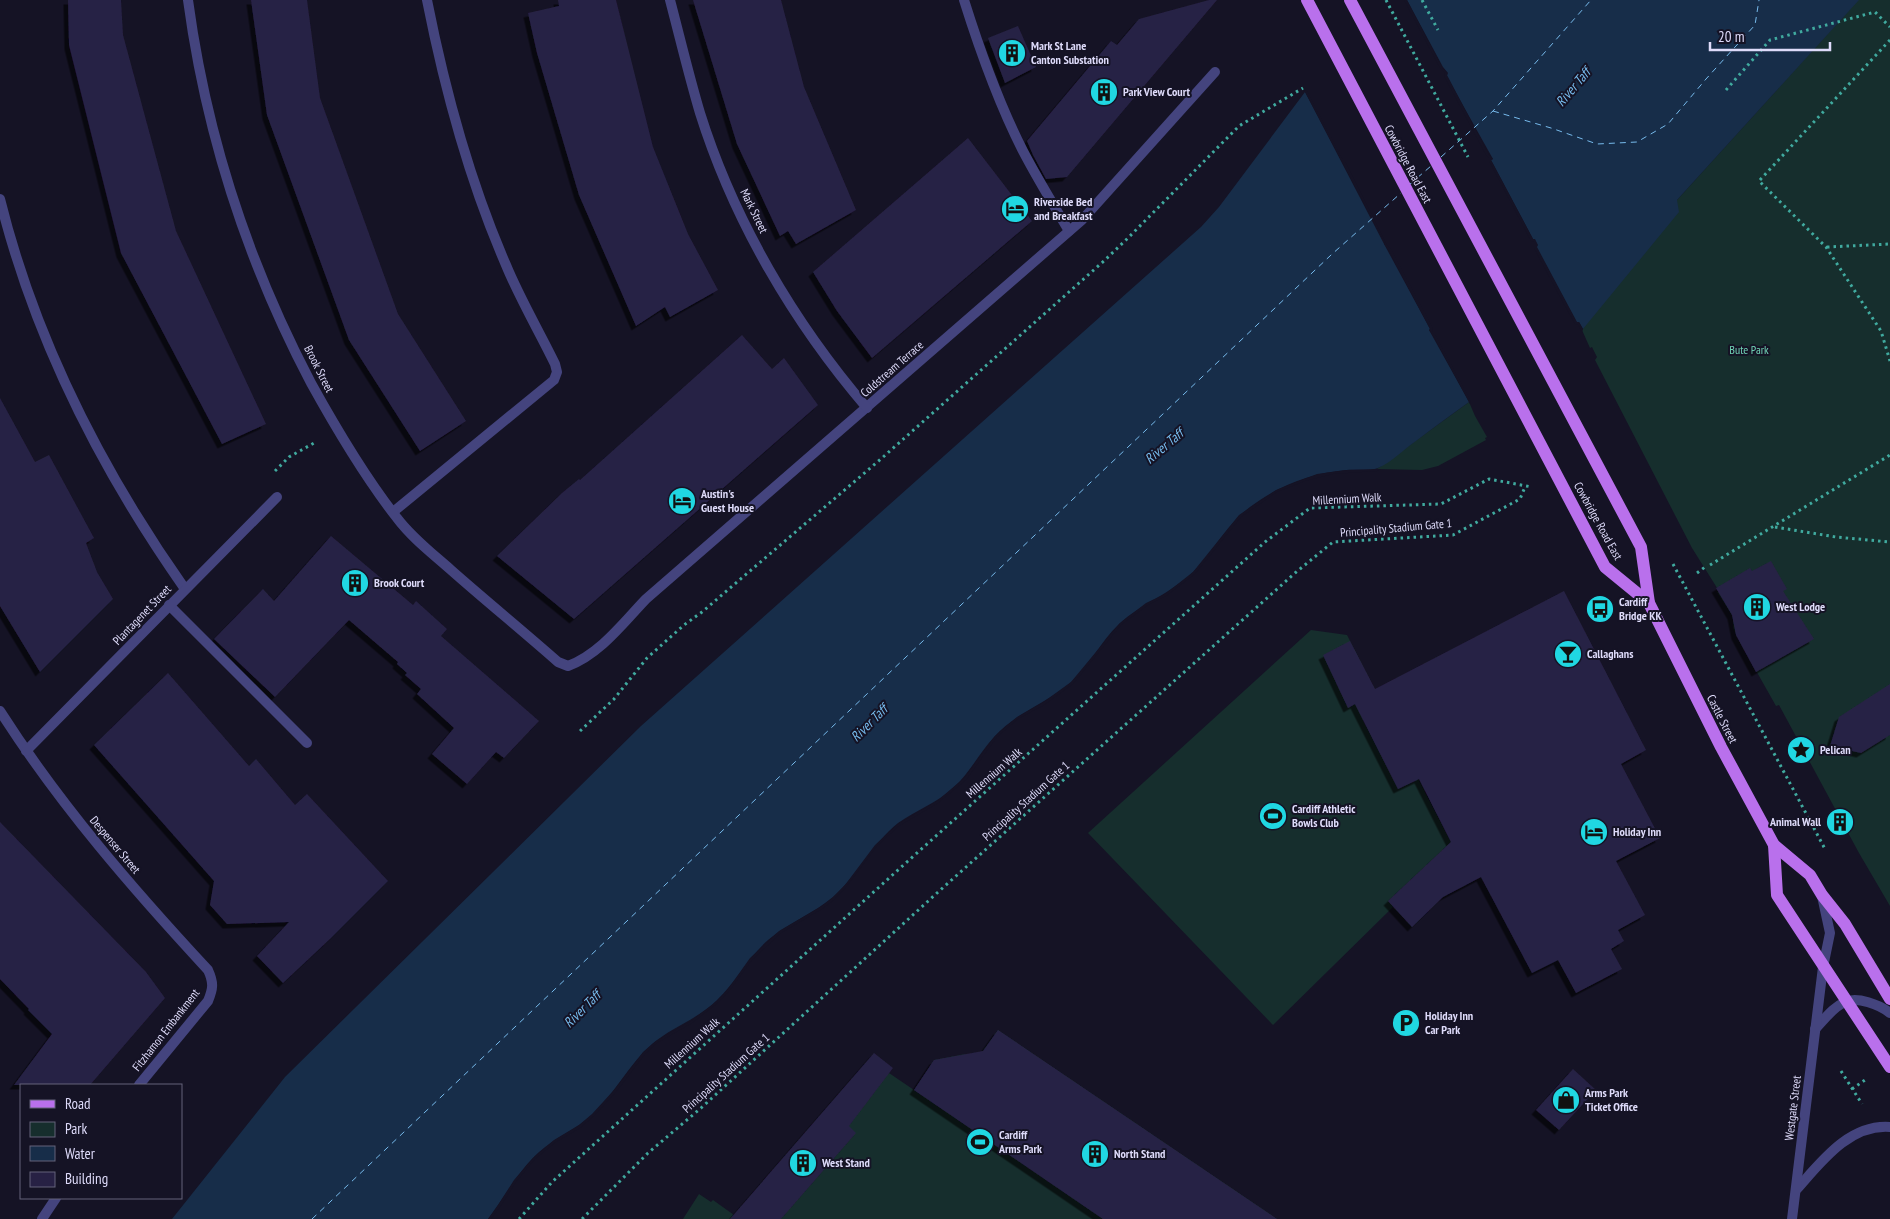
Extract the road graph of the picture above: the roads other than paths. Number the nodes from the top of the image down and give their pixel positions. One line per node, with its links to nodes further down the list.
1 (188, 0): 12 (street, Brook Street)
2 (427, 0): 12 (street)
3 (670, 0): 10 (street, Mark Street)
4 (964, 0): 9 (street)
5 (1307, 0): 14 (main road, Cowbridge Road East)
6 (1350, 2): 14 (main road, Cowbridge Road East)
7 (1215, 72): 9 (street, Coldstream Terrace)
8 (0, 199): 13 (street)
9 (1070, 230): 10 (street, Coldstream Terrace)
10 (867, 408): 16 (street, Coldstream Terrace)
11 (278, 497): 13 (street, Plantagenet Street)
12 (393, 512): 16 (street, Brook Street)
13 (185, 589): 15 (street, Plantagenet Street)
14 (1649, 603): 20 (main road, Castle Street)
15 (169, 605): 18 (street); 19 (street, Plantagenet Street)
16 (568, 666)
17 (0, 711): 19 (street, Despenser Street)
18 (307, 742)
19 (26, 751): 23 (street, Despenser Street)
20 (1774, 845): 21 (main road, Castle Street); 22 (main road, Castle Street)
21 (1822, 895): 22 (street, Westgate Street); 24 (main road, Castle Street)
22 (1823, 967): 25 (main road, Castle Street); 27 (street, Westgate Street)
23 (213, 990): 29 (street, Fitzhamon Embankment)
24 (1890, 1000)
25 (1846, 1001): 26 (street); 27 (street); 28 (main road, Castle Street)
26 (1890, 1013)
27 (1815, 1029): 31 (street, Westgate Street)
28 (1890, 1067)
29 (140, 1084)
30 (1890, 1127): 31 (street)
31 (1797, 1189): 34 (street, Westgate Street)
32 (55, 1199): 33 (street)
33 (42, 1219)
34 (1792, 1219)

